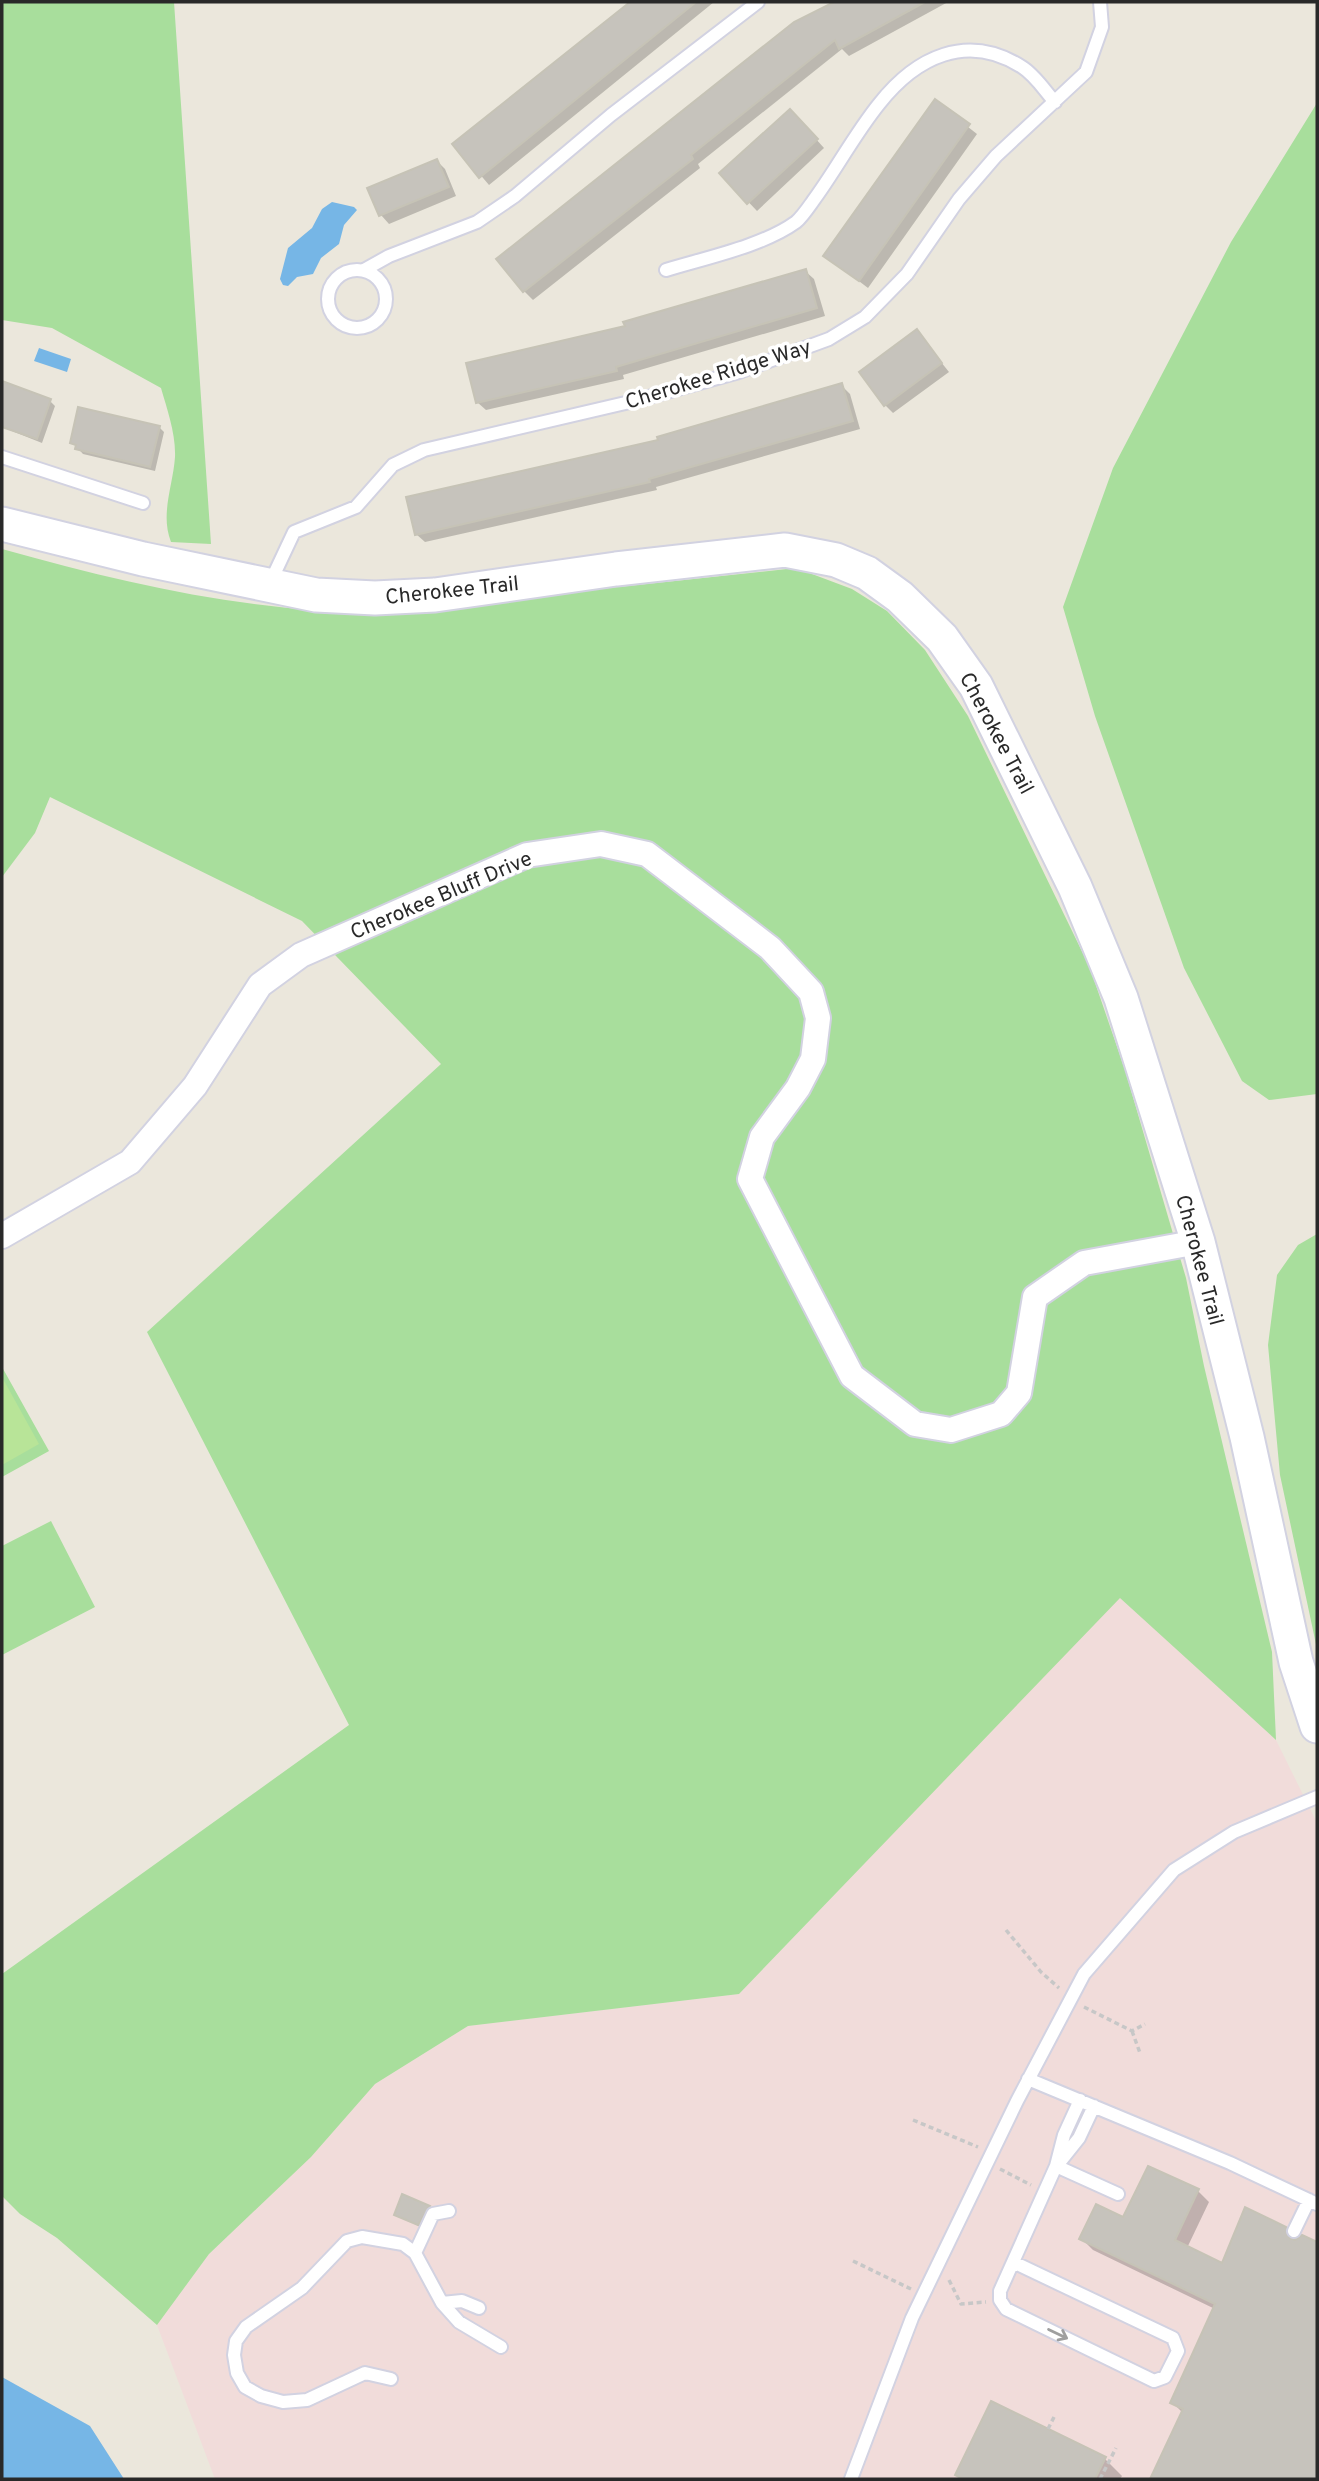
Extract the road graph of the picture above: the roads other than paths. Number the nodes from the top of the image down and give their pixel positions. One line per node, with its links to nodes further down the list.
1 (758, 2): 4 (lane)
2 (1100, 2): 3 (lane, Cherokee Ridge Way)
3 (1055, 102): 5 (lane); 9 (lane, Cherokee Ridge Way)
4 (364, 270): 4 (lane)
5 (666, 270)
6 (2, 457): 7 (lane)
7 (144, 503)
8 (2, 524): 9 (street, Cherokee Trail)
9 (268, 586): 11 (street, Cherokee Trail)
10 (2, 1236): 11 (street, Cherokee Bluff Drive)
11 (1198, 1242): 12 (street, Cherokee Trail)
12 (1317, 1726)
13 (1317, 1797): 14 (lane)
14 (1028, 2079): 15 (lane); 28 (lane)
15 (1080, 2100): 16 (lane); 17 (lane)
16 (1094, 2106): 17 (lane); 19 (lane)
17 (1056, 2166): 18 (lane); 23 (lane)
18 (1118, 2194)
19 (1313, 2202): 21 (lane)
20 (449, 2211): 22 (lane)
21 (1294, 2231)
22 (415, 2253): 24 (lane); 27 (lane)
23 (1013, 2262): 23 (lane, one-way to 23)
24 (442, 2303): 25 (lane); 26 (lane)
25 (479, 2308)
26 (502, 2347)
27 (391, 2379)
28 (851, 2479)

